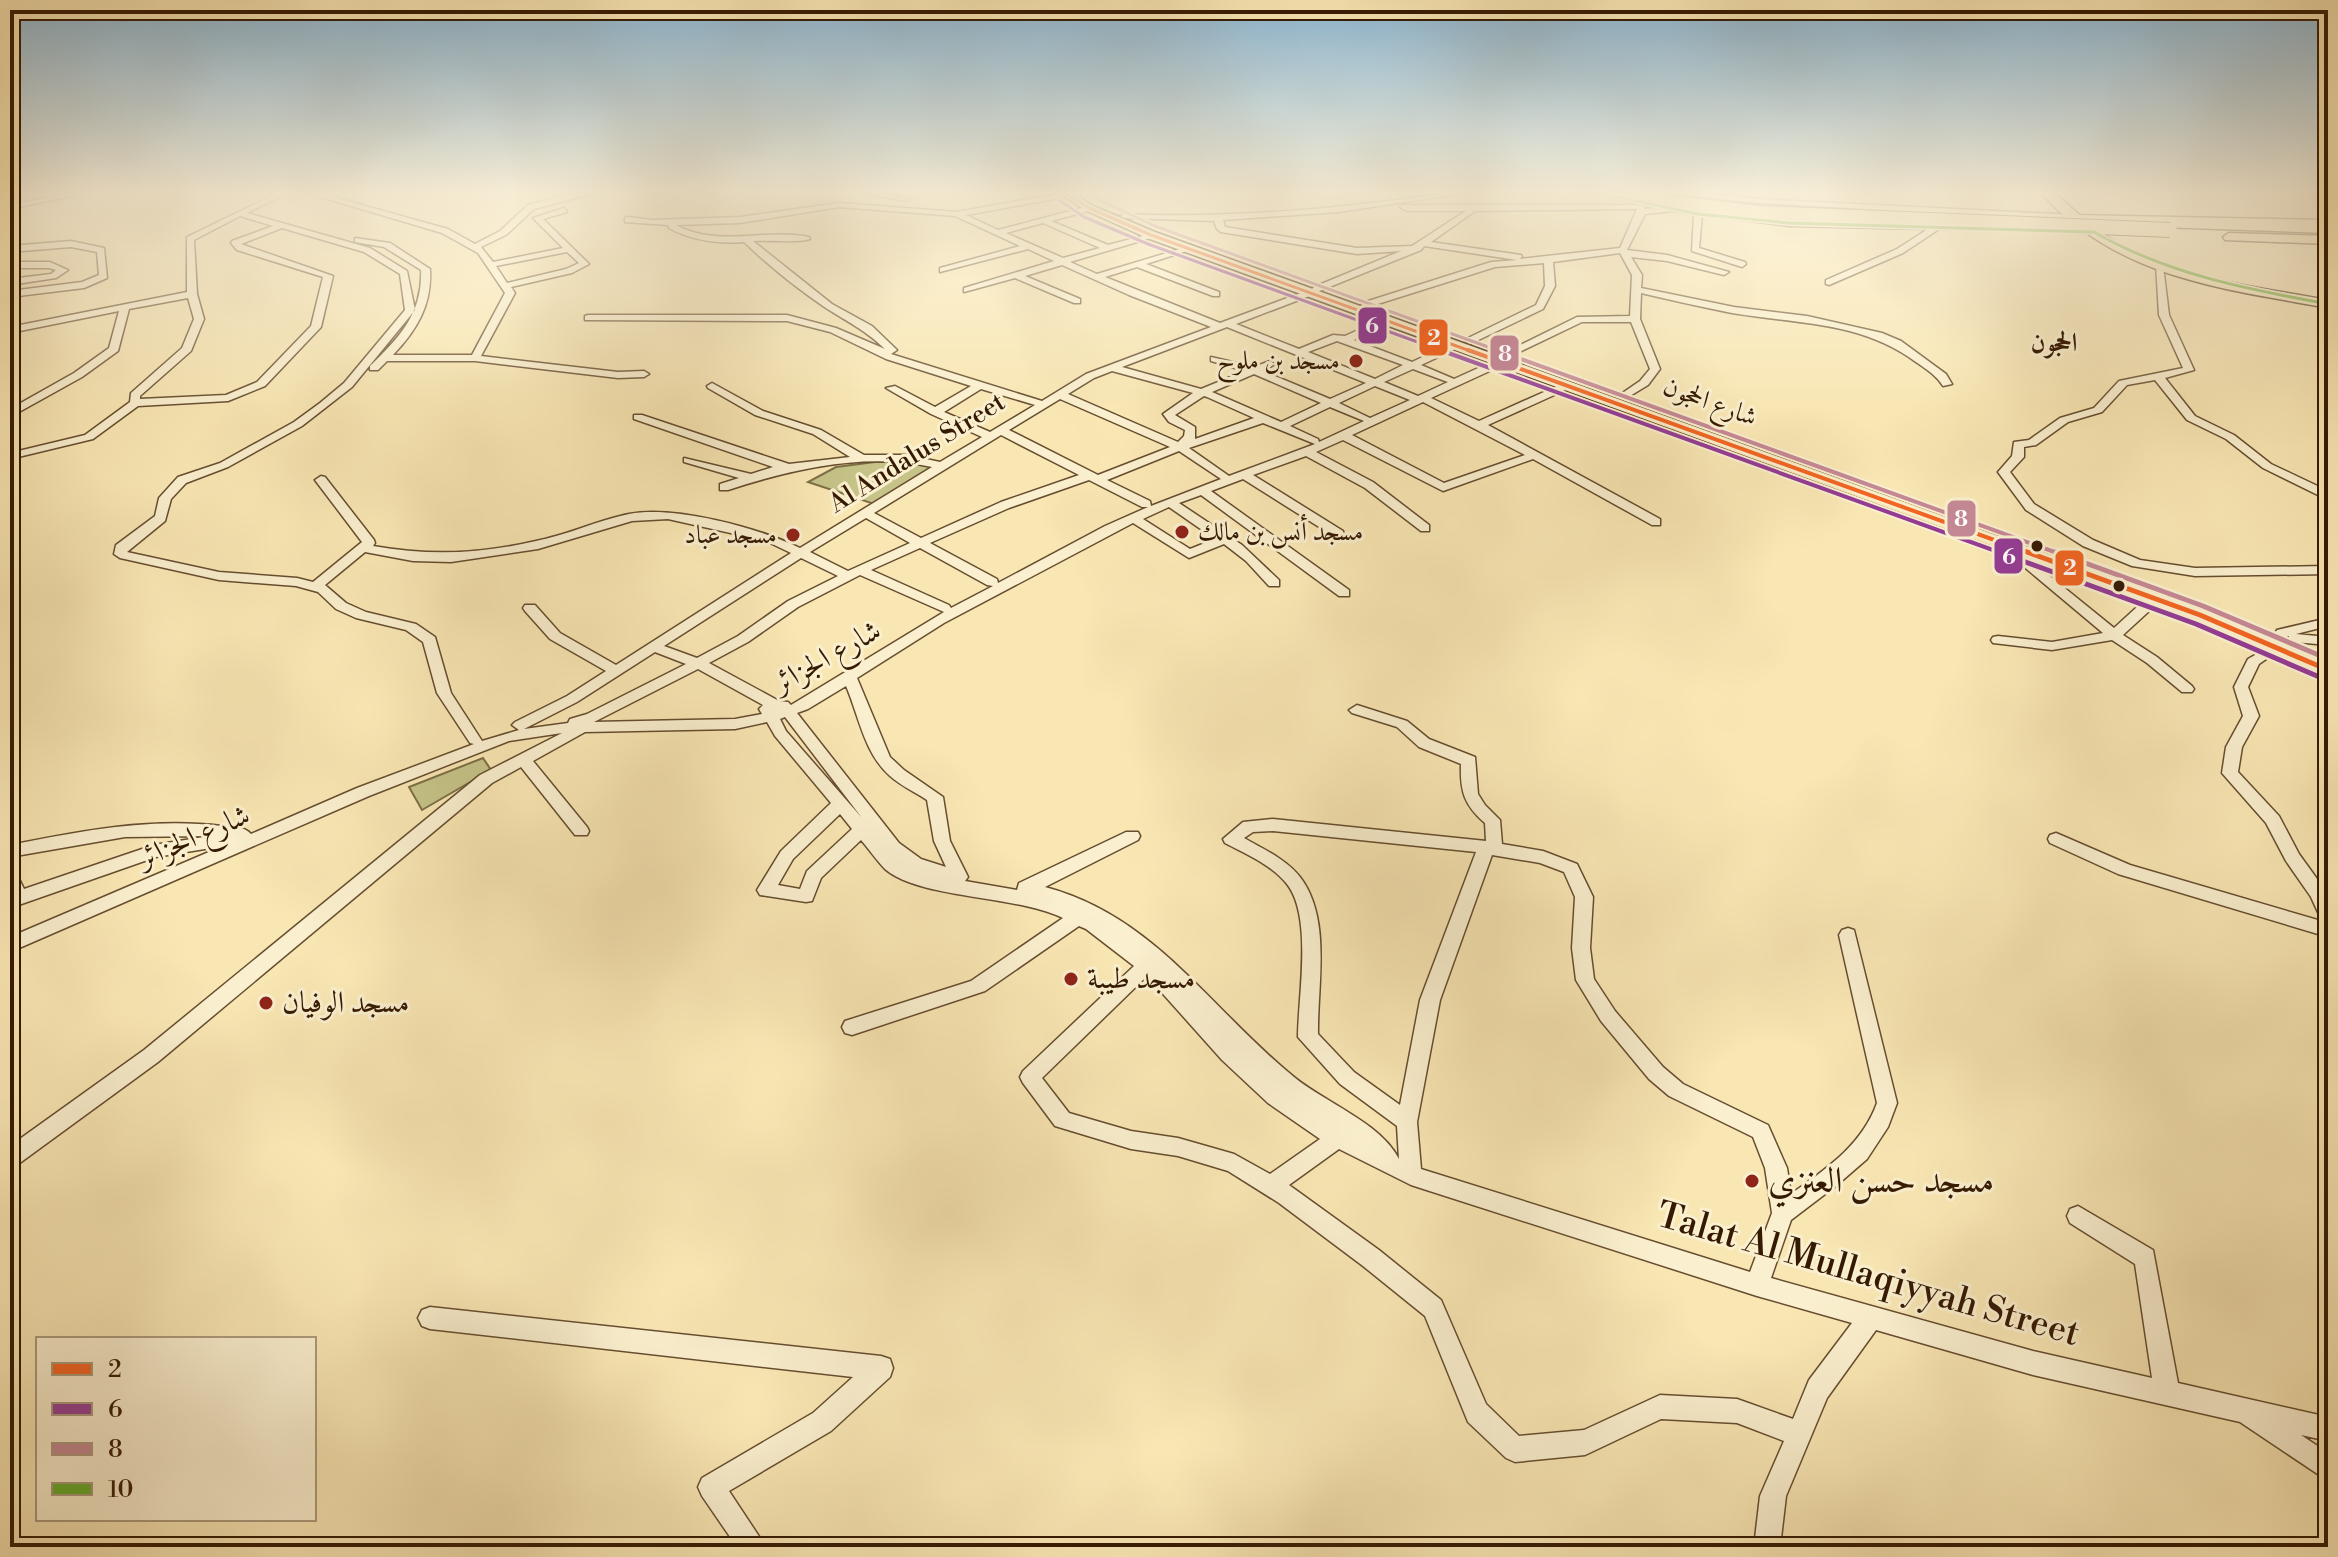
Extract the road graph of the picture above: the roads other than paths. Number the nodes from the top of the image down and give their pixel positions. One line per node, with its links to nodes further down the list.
1 (10, 265): 30 (street)
2 (103, 265): 39 (street)
3 (191, 265): 40 (street)
4 (292, 265): 79 (street)
5 (391, 265): 97 (street)
6 (418, 265): 58 (street)
7 (490, 265): 33 (street)
8 (583, 265): 33 (street)
9 (777, 265): 55 (street)
10 (962, 265): 25 (street)
11 (1055, 265): 27 (street)
12 (1071, 265): 28 (street)
13 (1136, 265): 28 (street)
14 (1140, 265): 29 (street)
15 (1236, 265): 37 (main road, شارع الحجون)
16 (1247, 265): 37 (main road, شارع الحجون)
17 (1376, 265): 37 (street, Al Andalus Street)
18 (1492, 265): 45 (street)
19 (1548, 265): 54 (street)
20 (1632, 265): 36 (street)
21 (1694, 265): 26 (street)
22 (1869, 265): 31 (street)
23 (2156, 265): 24 (highway)
24 (2159, 266): 44 (highway); 67 (street)
25 (943, 270)
26 (1724, 272)
27 (1015, 275): 35 (street); 42 (street)
28 (1097, 277): 38 (street)
29 (1173, 278): 32 (street); 41 (street)
30 (10, 282)
31 (1829, 282)
32 (1160, 283)
33 (505, 286): 59 (street)
34 (1146, 288): 38 (street)
35 (967, 290)
36 (1638, 290): 49 (street); 70 (street)
37 (1313, 291): 45 (main road, شارع الحجون); 50 (main road, شارع الحجون); 51 (street, Al Andalus Street)
38 (1132, 293): 47 (street)
39 (10, 294)
40 (192, 294): 46 (street); 79 (street)
41 (1203, 299)
42 (1077, 301)
43 (1189, 304): 47 (street)
44 (2328, 304)
45 (1365, 305): 54 (main road, شارع الحجون)
46 (125, 307): 52 (street); 83 (street)
47 (1175, 309): 51 (street)
48 (588, 318): 55 (street)
49 (1635, 319): 60 (street, شارع الجزائر); 77 (street)
50 (1387, 320): 53 (street); 54 (main road, شارع الحجون)
51 (1223, 326): 56 (street); 64 (street, Al Andalus Street)
52 (10, 330)
53 (1345, 340): 56 (street); 63 (street)
54 (1463, 343): 57 (main road, شارع الحجون); 60 (main road, شارع الحجون); 63 (street)
55 (882, 353): 73 (street)
56 (1298, 353): 69 (street)
57 (1489, 357): 60 (main road, شارع الحجون); 68 (street, شارع الجزائر)
58 (384, 358): 59 (street); 97 (street)
59 (475, 358): 66 (street)
60 (1507, 358): 71 (main road, شارع الحجون); 77 (main road, شارع الحجون); 78 (street, شارع الجزائر)
61 (1215, 359): 65 (street)
62 (1270, 364): 65 (street)
63 (1409, 365): 68 (street); 69 (street)
64 (1111, 367): 75 (street); 76 (street, Al Andalus Street)
65 (1253, 370): 75 (street); 80 (street)
66 (644, 374)
67 (2159, 378): 107 (street); 120 (street)
68 (1449, 379): 78 (street, شارع الجزائر)
69 (1373, 381): 78 (street); 80 (street)
70 (1947, 384)
71 (1568, 385): 88 (street); 117 (main road, شارع الحجون)
72 (712, 386): 95 (street)
73 (979, 386): 81 (street); 82 (street)
74 (891, 388): 82 (street)
75 (1203, 392): 85 (street); 91 (street)
76 (1058, 394): 81 (street, Al Andalus Street); 91 (street)
77 (1625, 396): 131 (main road, شارع الحجون)
78 (1417, 398): 86 (street, شارع الجزائر); 88 (street); 90 (street, شارع الجزائر)
79 (135, 403): 93 (street)
80 (1329, 403): 86 (street); 87 (street)
81 (1042, 404): 89 (street, Al Andalus Street)
82 (935, 412): 89 (street)
83 (10, 414)
84 (638, 417): 99 (street)
85 (1266, 418): 87 (street); 91 (street)
86 (1365, 418): 92 (street, شارع الجزائر)
87 (1283, 425): 92 (street)
88 (1479, 425): 94 (street)
89 (995, 433): 98 (street, Al Andalus Street); 103 (street)
90 (1343, 435): 92 (street, شارع الجزائر); 94 (street)
91 (1180, 447): 101 (street); 103 (street)
92 (1310, 447): 100 (street, شارع الجزائر); 101 (street, شارع الجزائر); 113 (street)
93 (10, 456)
94 (1532, 456): 112 (street)
95 (862, 459): 98 (street); 99 (street)
96 (688, 460): 102 (street)
97 (224, 465): 124 (street)
98 (941, 466): 110 (street, Al Andalus Street)
99 (789, 468): 102 (street)
100 (1244, 475): 106 (street, شارع الجزائر); 114 (street)
101 (1223, 476): 109 (street, شارع الجزائر)
102 (752, 478): 105 (street)
103 (1092, 478): 109 (street); 116 (street)
104 (321, 480): 118 (street)
105 (724, 487)
106 (1202, 490): 108 (street, شارع الجزائر); 125 (street)
107 (2328, 496)
108 (1170, 502): 111 (street, شارع الجزائر); 115 (street)
109 (1146, 504): 122 (street, شارع الجزائر)
110 (865, 513): 116 (street); 119 (street, Al Andalus Street)
111 (1133, 518): 115 (street); 139 (street, شارع الجزائر)
112 (1656, 522)
113 (1425, 528)
114 (1339, 534)
115 (1225, 539): 123 (street)
116 (922, 543): 121 (street); 122 (street)
117 (2009, 547): 126 (main road, شارع الحجون); 130 (street)
118 (363, 548): 119 (street); 124 (street)
119 (802, 552): 121 (street); 134 (street, Al Andalus Street)
120 (2328, 570)
121 (854, 573): 128 (street); 136 (street)
122 (992, 582): 128 (street, شارع الجزائر)
123 (1274, 583)
124 (315, 587): 146 (street)
125 (1344, 593)
126 (2154, 599): 130 (street); 131 (main road, شارع الحجون)
127 (530, 608): 138 (street)
128 (944, 608): 142 (street, شارع الجزائر)
129 (2328, 622): 131 (street)
130 (2114, 635): 132 (street); 140 (street)
131 (2284, 639): 133 (street); 135 (main road, شارع الحجون); 137 (main road, شارع الحجون); 160 (street)
132 (1998, 640)
133 (2328, 641)
134 (656, 648): 136 (street); 138 (street, Al Andalus Street)
135 (2328, 653)
136 (698, 663): 142 (street); 144 (street)
137 (2328, 670)
138 (616, 671): 141 (street, Al Andalus Street)
139 (850, 679): 142 (street, شارع الجزائر); 157 (street)
140 (2187, 689)
141 (572, 699): 144 (street); 145 (street, Al Andalus Street)
142 (776, 710): 144 (street, شارع الجزائر); 148 (street, Talat Al Mullaqiyyah Street); 157 (street, Talat Al Mullaqiyyah Street)
143 (1357, 710): 154 (street)
144 (574, 723): 145 (street, شارع الجزائر); 147 (street); 147 (street); 165 (street, شارع الجزائر)
145 (520, 725): 146 (street, شارع الجزائر)
146 (475, 739): 151 (street, شارع الجزائر)
147 (522, 758): 150 (street); 170 (street)
148 (841, 803): 149 (street, Talat Al Mullaqiyyah Street); 149 (street)
149 (862, 830): 161 (street, Talat Al Mullaqiyyah Street)
150 (581, 831)
151 (238, 836): 155 (street); 159 (street); 163 (street, شارع الجزائر)
152 (1132, 836): 158 (street)
153 (2056, 839): 162 (street)
154 (1490, 848): 168 (street); 168 (street); 173 (street)
155 (10, 851)
156 (10, 877): 159 (street)
157 (959, 877): 158 (street, Talat Al Mullaqiyyah Street)
158 (1027, 888): 171 (street, Talat Al Mullaqiyyah Street)
159 (14, 899)
160 (2328, 916)
161 (1078, 917): 166 (street, Talat Al Mullaqiyyah Street); 167 (street)
162 (2328, 930)
163 (10, 934)
164 (1848, 935): 173 (street)
165 (10, 945)
166 (1147, 965): 169 (street, Talat Al Mullaqiyyah Street); 172 (street)
167 (852, 1027)
168 (1407, 1122): 171 (street)
169 (1337, 1139): 171 (street, Talat Al Mullaqiyyah Street); 172 (street)
170 (10, 1158)
171 (1403, 1171): 175 (street, Talat Al Mullaqiyyah Street)
172 (1271, 1186): 181 (street)
173 (1783, 1213): 175 (street)
174 (2078, 1216): 178 (street)
175 (1757, 1285): 176 (street, Talat Al Mullaqiyyah Street)
176 (1871, 1317): 178 (street, Talat Al Mullaqiyyah Street); 181 (street)
177 (430, 1318): 183 (street)
178 (2167, 1393): 179 (street, Talat Al Mullaqiyyah Street)
179 (2242, 1410): 180 (street, Talat Al Mullaqiyyah Street); 182 (street)
180 (2328, 1429)
181 (1799, 1434): 184 (street)
182 (2328, 1468)
183 (753, 1547)
184 (1767, 1547)

